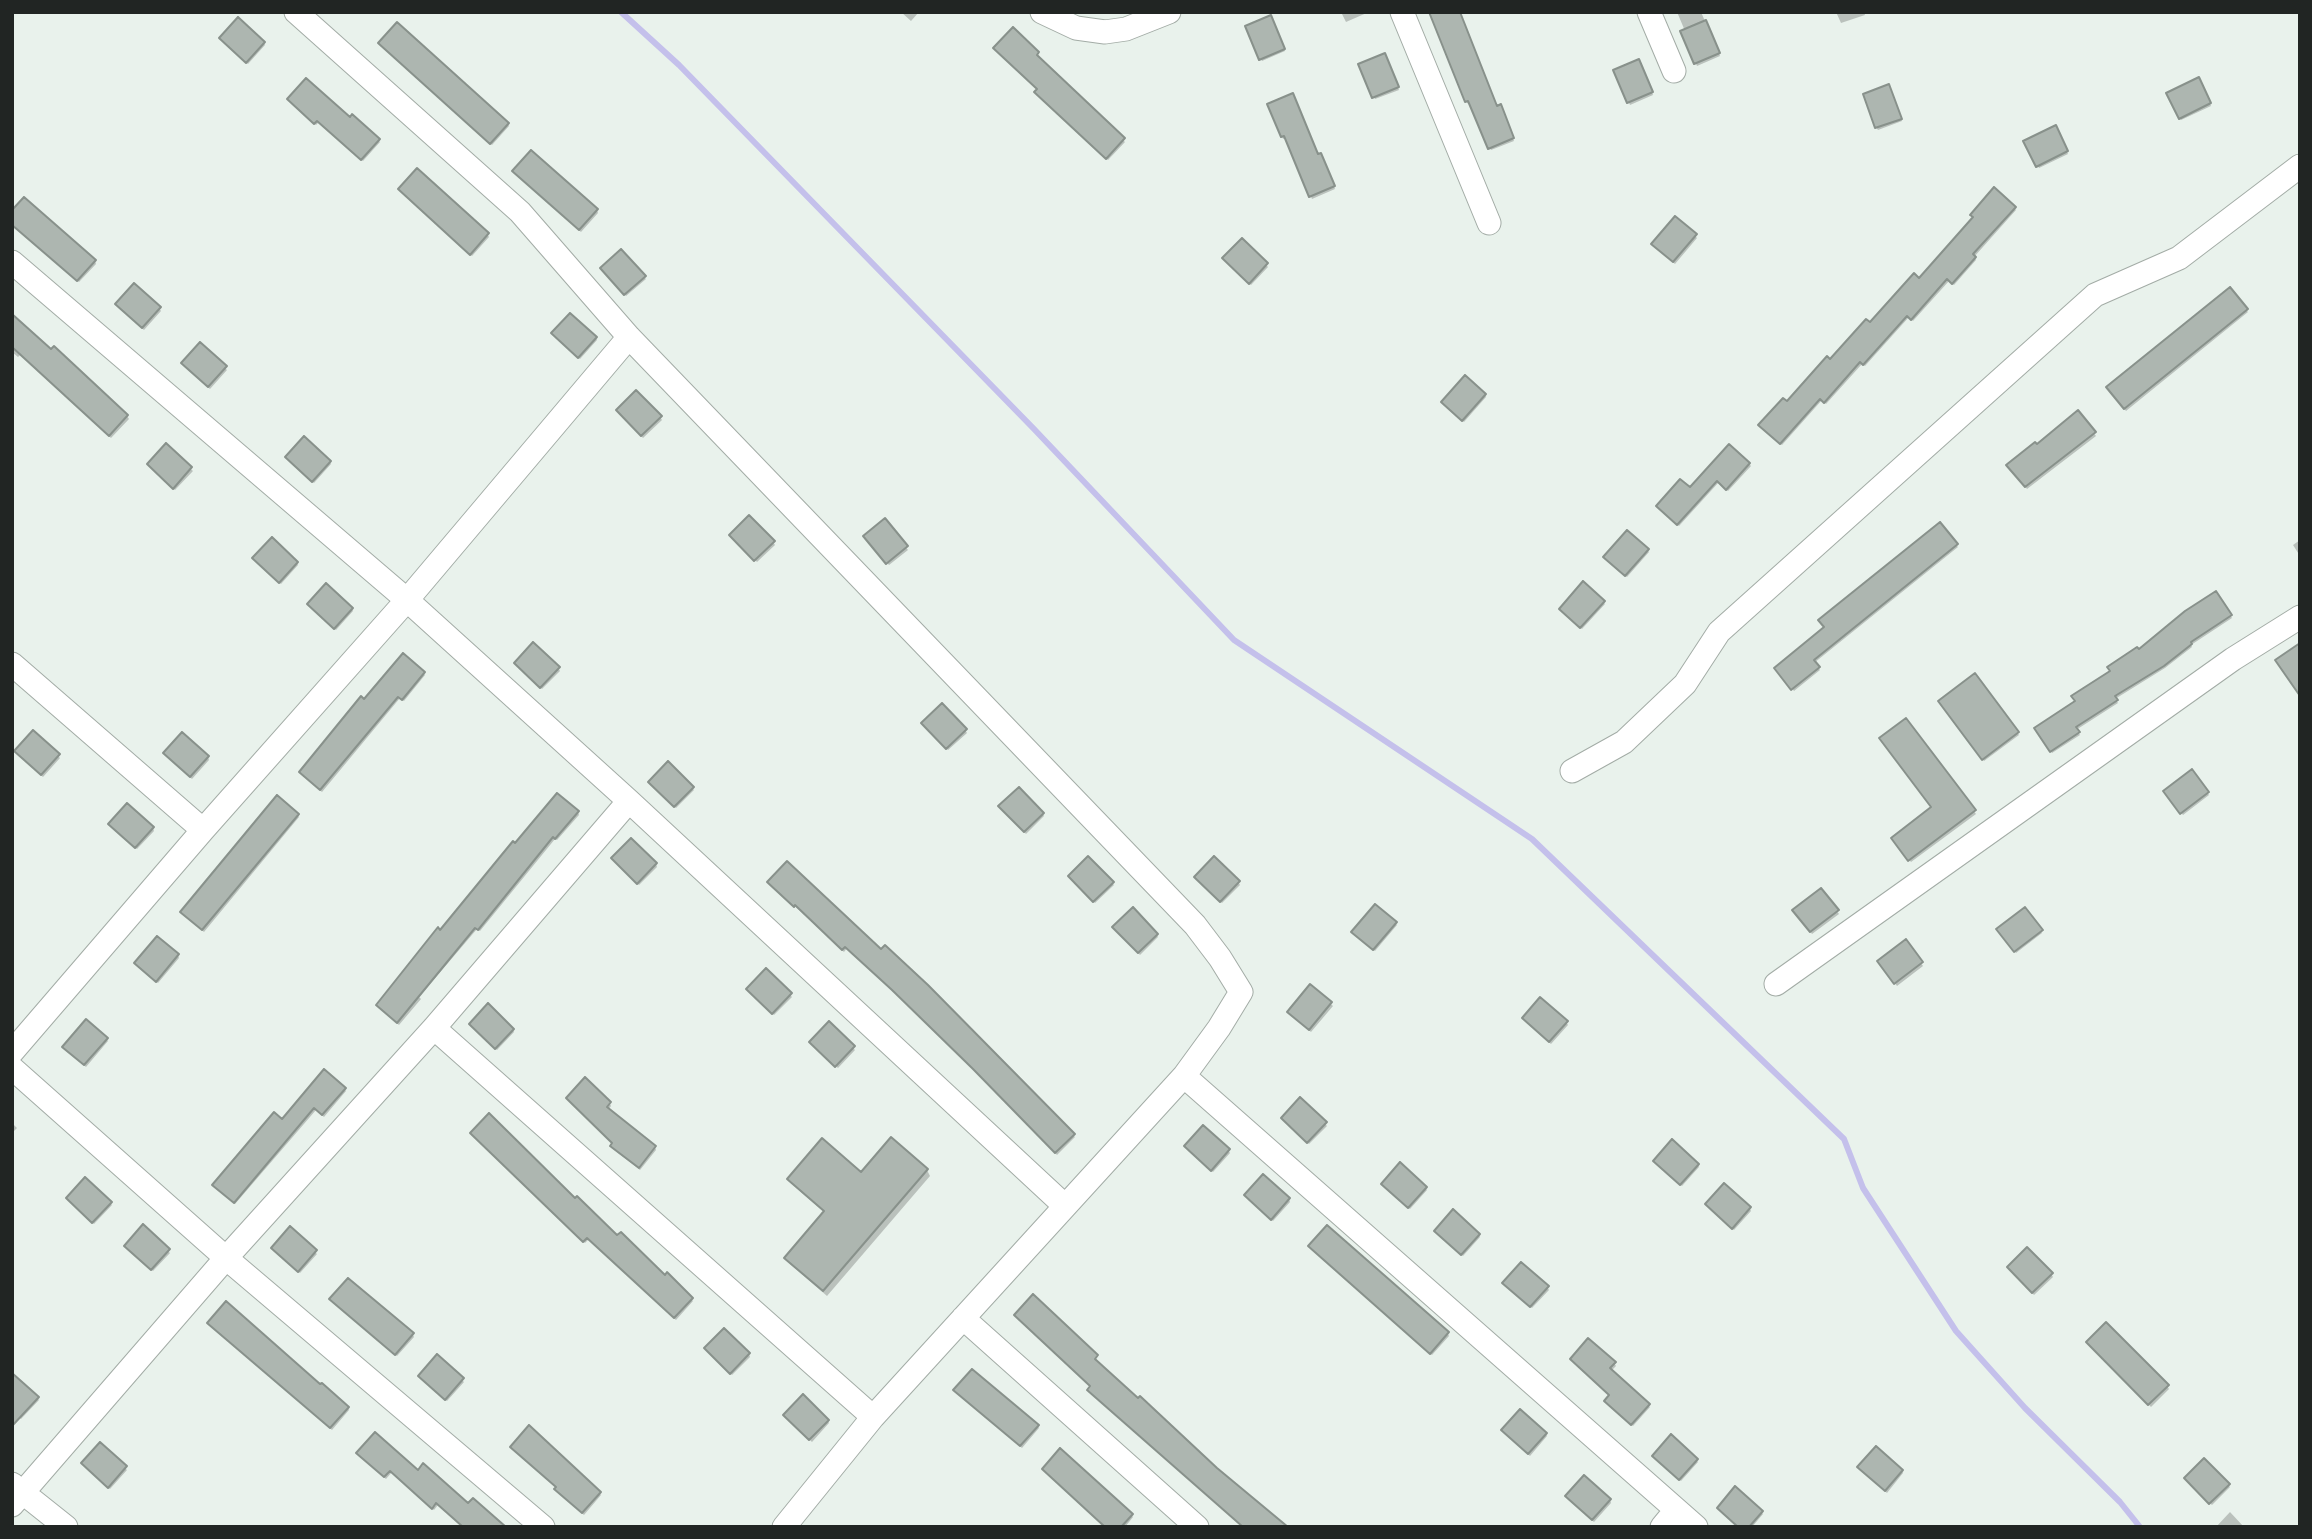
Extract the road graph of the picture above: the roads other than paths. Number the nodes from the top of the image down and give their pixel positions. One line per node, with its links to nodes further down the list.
1 (296, 12): 12 (street)
2 (1042, 12): 7 (street)
3 (1090, 12): 7 (street)
4 (1169, 12): 7 (street)
5 (1402, 12): 10 (street)
6 (1650, 12): 8 (street)
7 (1105, 32)
8 (1674, 71)
9 (2300, 166): 16 (street)
10 (1489, 223)
11 (12, 262): 13 (street)
12 (629, 337): 13 (street); 23 (street)
13 (407, 600): 17 (street); 18 (street)
14 (2300, 617): 19 (street)
15 (12, 664): 18 (street)
16 (1572, 771)
17 (629, 801): 20 (street); 24 (street)
18 (203, 830): 21 (street)
19 (1776, 985)
20 (434, 1028): 25 (street); 27 (street)
21 (12, 1052)
22 (12, 1068): 25 (street)
23 (1184, 1076): 24 (street); 29 (street)
24 (1065, 1206): 26 (street)
25 (226, 1258): 28 (street); 31 (street)
26 (963, 1318): 27 (street); 33 (street)
27 (873, 1416): 32 (street)
28 (15, 1494): 30 (street)
29 (1669, 1518): 34 (street)
30 (66, 1527)
31 (543, 1527)
32 (784, 1527)
33 (1197, 1527)
34 (1696, 1527)

